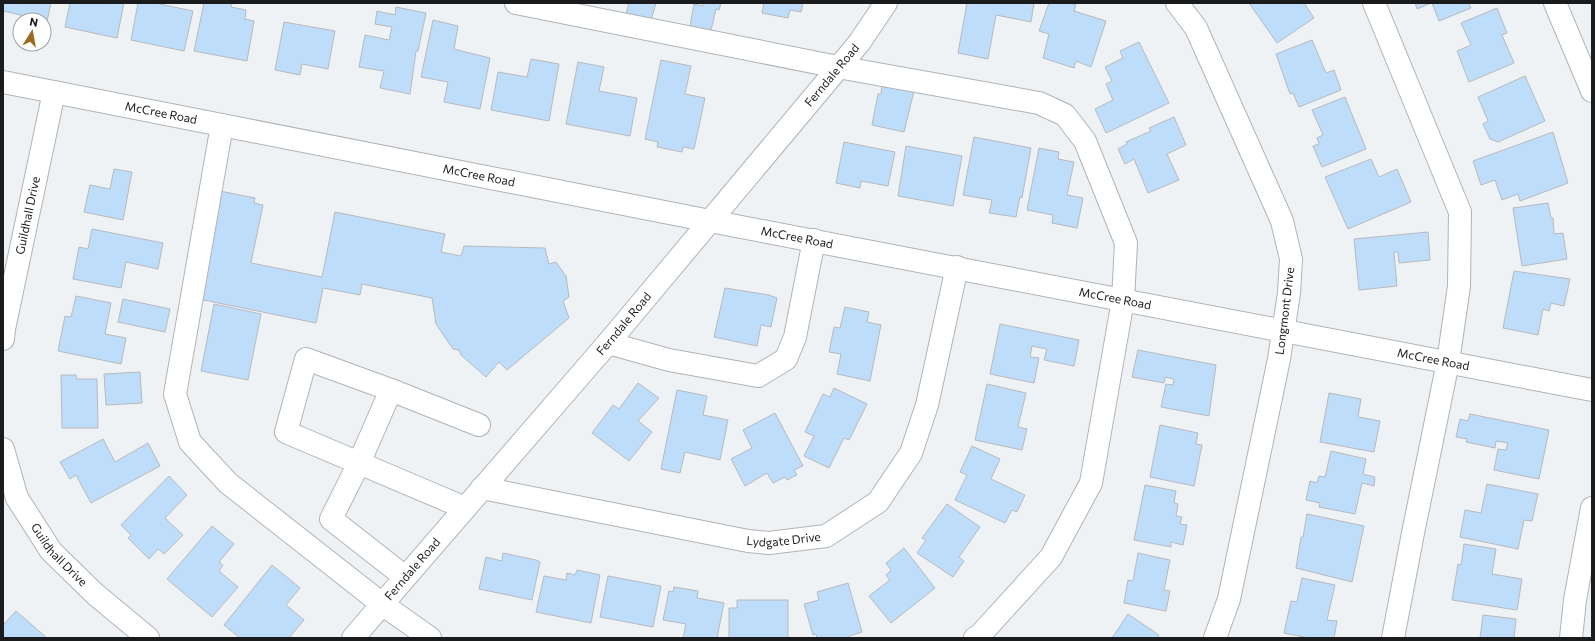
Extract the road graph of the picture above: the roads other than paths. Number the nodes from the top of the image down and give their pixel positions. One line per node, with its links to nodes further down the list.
1 (516, 3): 6 (street)
2 (886, 3): 6 (street, Ferndale Road)
3 (1177, 3): 15 (street, Longmont Drive)
4 (1374, 3): 18 (street)
5 (1555, 3): 8 (street)
6 (838, 67): 11 (street, Ferndale Road); 14 (street)
7 (3, 82): 9 (street, McCree Road)
8 (1592, 90)
9 (54, 92): 10 (street, McCree Road); 16 (street, Guildhall Drive)
10 (222, 125): 11 (street, McCree Road); 28 (street)
11 (710, 221): 12 (street, McCree Road); 17 (street, Ferndale Road)
12 (814, 240): 13 (street, McCree Road); 17 (street)
13 (957, 267): 14 (street, McCree Road); 24 (street, Lydgate Drive)
14 (1123, 300): 15 (street, McCree Road); 32 (street)
15 (1284, 331): 18 (street, McCree Road); 33 (street, Longmont Drive)
16 (3, 339)
17 (608, 343): 24 (street, Ferndale Road)
18 (1448, 362): 20 (street, McCree Road); 34 (street)
19 (391, 390): 21 (street); 23 (street); 23 (street)
20 (1592, 390)
21 (479, 425)
22 (3, 449): 29 (street, Guildhall Drive)
23 (359, 463): 25 (street); 27 (street)
24 (482, 488): 25 (street, Ferndale Road)
25 (465, 508): 27 (street, Ferndale Road)
26 (1592, 508): 35 (street)
27 (405, 577): 28 (street, Ferndale Road)
28 (382, 604): 30 (street, Ferndale Road); 31 (street)
29 (148, 638)
30 (353, 638)
31 (430, 638)
32 (975, 638)
33 (1216, 638)
34 (1393, 638)
35 (1571, 638)

